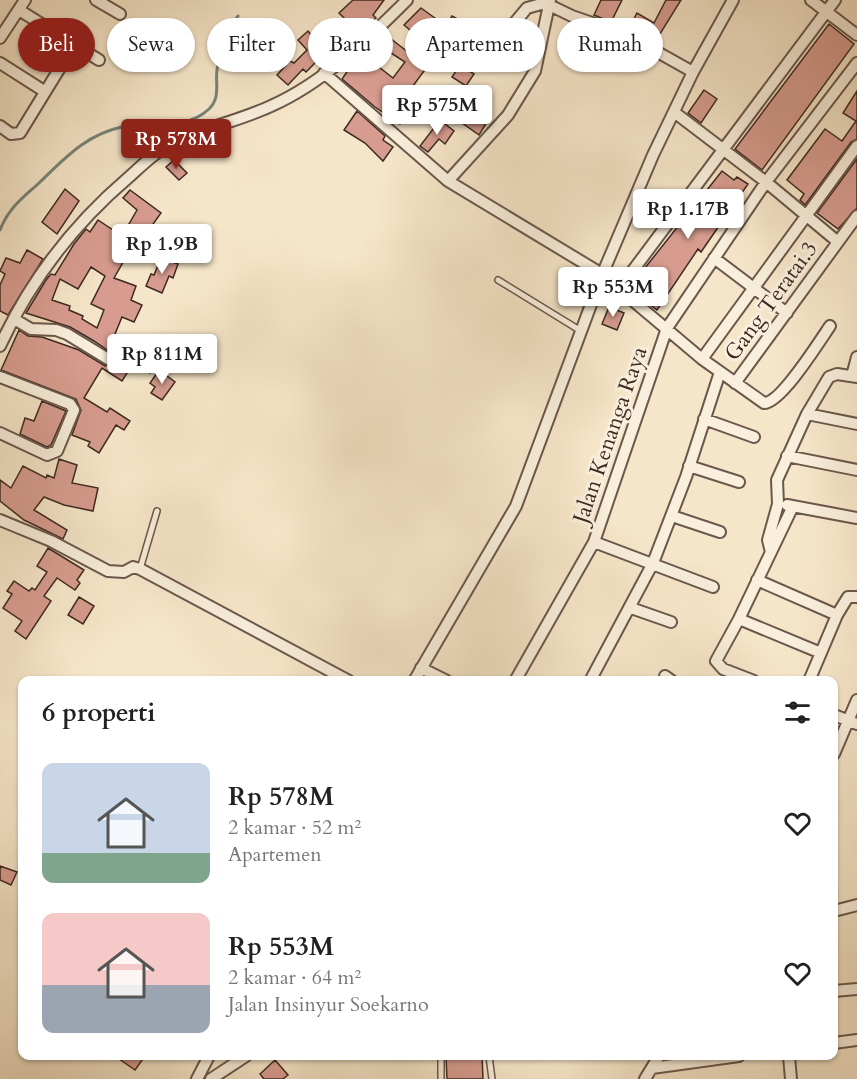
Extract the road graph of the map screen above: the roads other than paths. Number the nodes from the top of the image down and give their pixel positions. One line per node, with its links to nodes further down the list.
1 (25, 0): 8 (street)
2 (96, 0): 10 (street)
3 (407, 0): 21 (street)
4 (733, 0): 19 (street)
5 (811, 0): 9 (street)
6 (835, 0): 9 (street)
7 (550, 2): 12 (street); 19 (street); 27 (street)
8 (19, 10): 11 (street); 14 (street)
9 (827, 11): 13 (street); 26 (street)
10 (120, 14)
11 (32, 18)
12 (519, 18)
13 (857, 35)
14 (0, 38)
15 (95, 58): 16 (street)
16 (99, 60)
17 (0, 63): 22 (street)
18 (857, 63): 28 (street, Jalan Kenanga Raya)
19 (686, 69): 23 (street)
20 (56, 72): 22 (street)
21 (324, 73): 27 (street); 37 (street)
22 (44, 91): 24 (street)
23 (674, 112): 26 (street); 33 (street)
24 (0, 126)
25 (857, 146): 29 (street)
26 (722, 150): 28 (street); 39 (street)
27 (448, 181): 33 (street)
28 (766, 182): 29 (street); 32 (street, Jalan Kenanga Raya)
29 (807, 216): 31 (street); 35 (street)
30 (857, 216): 31 (street, Gang Teratai.3)
31 (838, 242): 36 (street, Gang Teratai.3)
32 (714, 258): 35 (street); 39 (street, Jalan Kenanga Raya)
33 (593, 269): 40 (street)
34 (498, 280): 40 (lane)
35 (754, 286): 36 (street); 44 (street)
36 (787, 313): 48 (street, Gang Teratai.3)
37 (14, 319): 41 (street); 43 (street)
38 (830, 326): 48 (street)
39 (667, 328): 44 (street); 65 (street, Jalan Kenanga Raya)
40 (581, 331): 77 (street)
41 (0, 346)
42 (857, 357): 47 (street)
43 (108, 358)
44 (702, 359): 45 (street)
45 (720, 372): 48 (street); 50 (street)
46 (0, 377): 52 (street)
47 (854, 377): 49 (street)
48 (735, 383)
49 (807, 414): 51 (street); 54 (street)
50 (705, 419): 53 (street); 55 (street)
51 (857, 424)
52 (0, 433)
53 (754, 436)
54 (787, 456): 56 (street); 58 (street)
55 (689, 466): 57 (street); 61 (street)
56 (857, 470)
57 (739, 482)
58 (778, 504): 59 (street); 66 (street)
59 (793, 506): 62 (street); 66 (street)
60 (157, 511): 68 (lane)
61 (672, 516): 64 (street); 67 (street)
62 (857, 518)
63 (0, 520): 68 (street)
64 (720, 532)
65 (594, 542): 67 (street); 81 (street, Jalan Kenanga Raya)
66 (771, 552): 69 (street)
67 (653, 563): 70 (street); 72 (street)
68 (140, 569): 78 (street)
69 (757, 580): 73 (street); 74 (street)
70 (713, 587)
71 (853, 597): 73 (street)
72 (631, 608): 75 (street); 82 (street)
73 (837, 615): 76 (street)
74 (740, 619): 76 (street); 83 (street)
75 (671, 622)
76 (821, 653): 84 (street)
77 (422, 668): 79 (street); 80 (street)
78 (340, 676)
79 (417, 676)
80 (437, 676)
81 (518, 676)
82 (593, 676)
83 (740, 676)
84 (811, 676)
85 (857, 700): 87 (street)
86 (838, 717): 87 (street)
87 (852, 722): 88 (street)
88 (838, 747)
89 (857, 905): 90 (street)
90 (838, 909)
91 (857, 988): 92 (street)
92 (838, 990)
93 (857, 1040): 94 (street)
94 (838, 1042)
95 (207, 1060): 103 (street)
96 (240, 1060): 104 (street)
97 (441, 1060): 105 (lane)
98 (490, 1060): 106 (lane)
99 (657, 1060): 102 (street)
100 (710, 1060): 102 (street)
101 (789, 1060): 108 (street)
102 (652, 1068): 107 (street)
103 (197, 1079)
104 (212, 1079)
105 (441, 1079)
106 (492, 1079)
107 (645, 1079)
108 (791, 1079)

